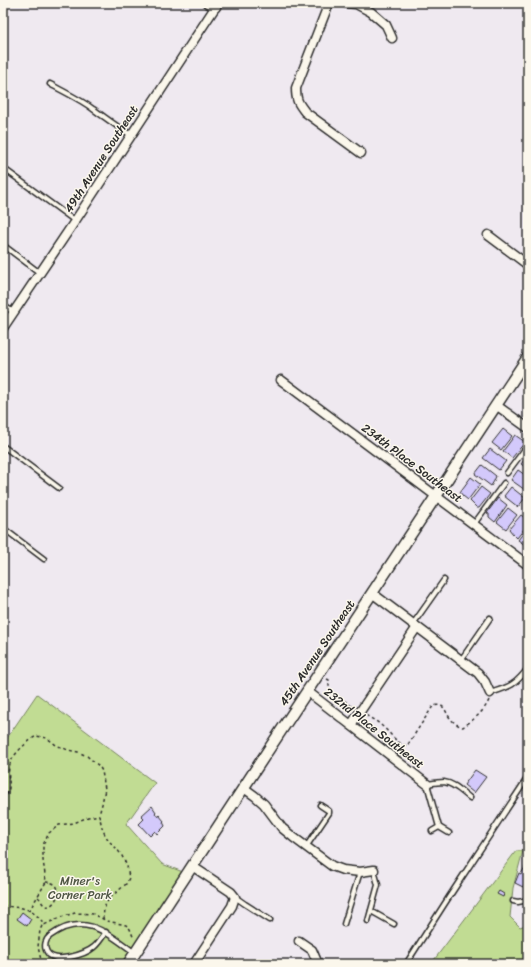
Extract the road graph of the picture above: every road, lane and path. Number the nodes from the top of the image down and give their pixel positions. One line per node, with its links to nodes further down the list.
1 (207, 3): 4 (street)
2 (329, 3): 8 (street)
3 (345, 3): 5 (street)
4 (217, 5): 7 (street, 49th Avenue Southeast)
5 (392, 38)
6 (50, 84): 7 (lane)
7 (132, 135): 10 (street, 49th Avenue Southeast)
8 (361, 153)
9 (3, 168): 10 (lane)
10 (76, 221): 14 (street, 49th Avenue Southeast)
11 (488, 236): 13 (street)
12 (3, 244): 14 (lane)
13 (528, 265)
14 (40, 273): 16 (street, 49th Avenue Southeast)
15 (3, 305): 16 (lane)
16 (13, 312): 17 (street, 49th Avenue Southeast)
17 (3, 328)
18 (528, 357): 20 (street, 45th Avenue Southeast)
19 (281, 380): 27 (street, 234th Place Southeast)
20 (496, 405): 21 (street); 27 (street, 45th Avenue Southeast)
21 (528, 428)
22 (528, 445): 24 (lane)
23 (3, 446): 26 (lane)
24 (507, 473)
25 (504, 483): 28 (lane)
26 (59, 488)
27 (436, 496): 28 (street, 234th Place Southeast); 33 (street, 45th Avenue Southeast)
28 (474, 524): 31 (street, 234th Place Southeast)
29 (3, 528): 30 (lane)
30 (44, 559)
31 (526, 560)
32 (444, 580): 35 (lane)
33 (372, 593): 35 (street); 39 (street, 45th Avenue Southeast)
34 (490, 618): 36 (lane)
35 (415, 626): 36 (street); 41 (street)
36 (460, 660): 40 (street)
37 (528, 668): 40 (lane)
38 (327, 679): 41 (path)
39 (307, 691): 42 (street, 232nd Place Southeast); 45 (street, 45th Avenue Southeast)
40 (490, 692): 41 (path)
41 (360, 712): 42 (street)
42 (351, 725): 44 (street, 232nd Place Southeast)
43 (528, 777): 79 (lane)
44 (427, 784): 46 (lane); 50 (lane)
45 (244, 788): 53 (street); 54 (street, 45th Avenue Southeast)
46 (470, 798)
47 (3, 800): 49 (path)
48 (320, 805): 53 (lane)
49 (100, 815): 57 (path); 65 (path)
50 (439, 827): 51 (lane); 52 (lane)
51 (432, 831)
52 (449, 833)
53 (306, 847): 56 (street)
54 (192, 866): 59 (street); 73 (street, 45th Avenue Southeast)
55 (374, 870): 56 (street); 64 (lane)
56 (360, 872): 68 (lane)
57 (46, 882): 58 (path); 58 (path)
58 (38, 897): 63 (path)
59 (235, 897): 66 (lane); 77 (street)
60 (528, 900): 61 (lane)
61 (513, 901)
62 (3, 905): 63 (path)
63 (29, 911): 70 (path)
64 (371, 911): 67 (lane); 69 (lane)
65 (103, 919)
66 (270, 920)
67 (368, 921)
68 (344, 924)
69 (394, 924)
70 (46, 925)
71 (106, 932): 71 (lane); 73 (lane)
72 (299, 941): 78 (street)
73 (135, 953): 76 (street, 45th Avenue Southeast)
74 (41, 960): 75 (path)
75 (46, 964)
76 (128, 964)
77 (194, 964)
78 (318, 964)
79 (406, 964)

